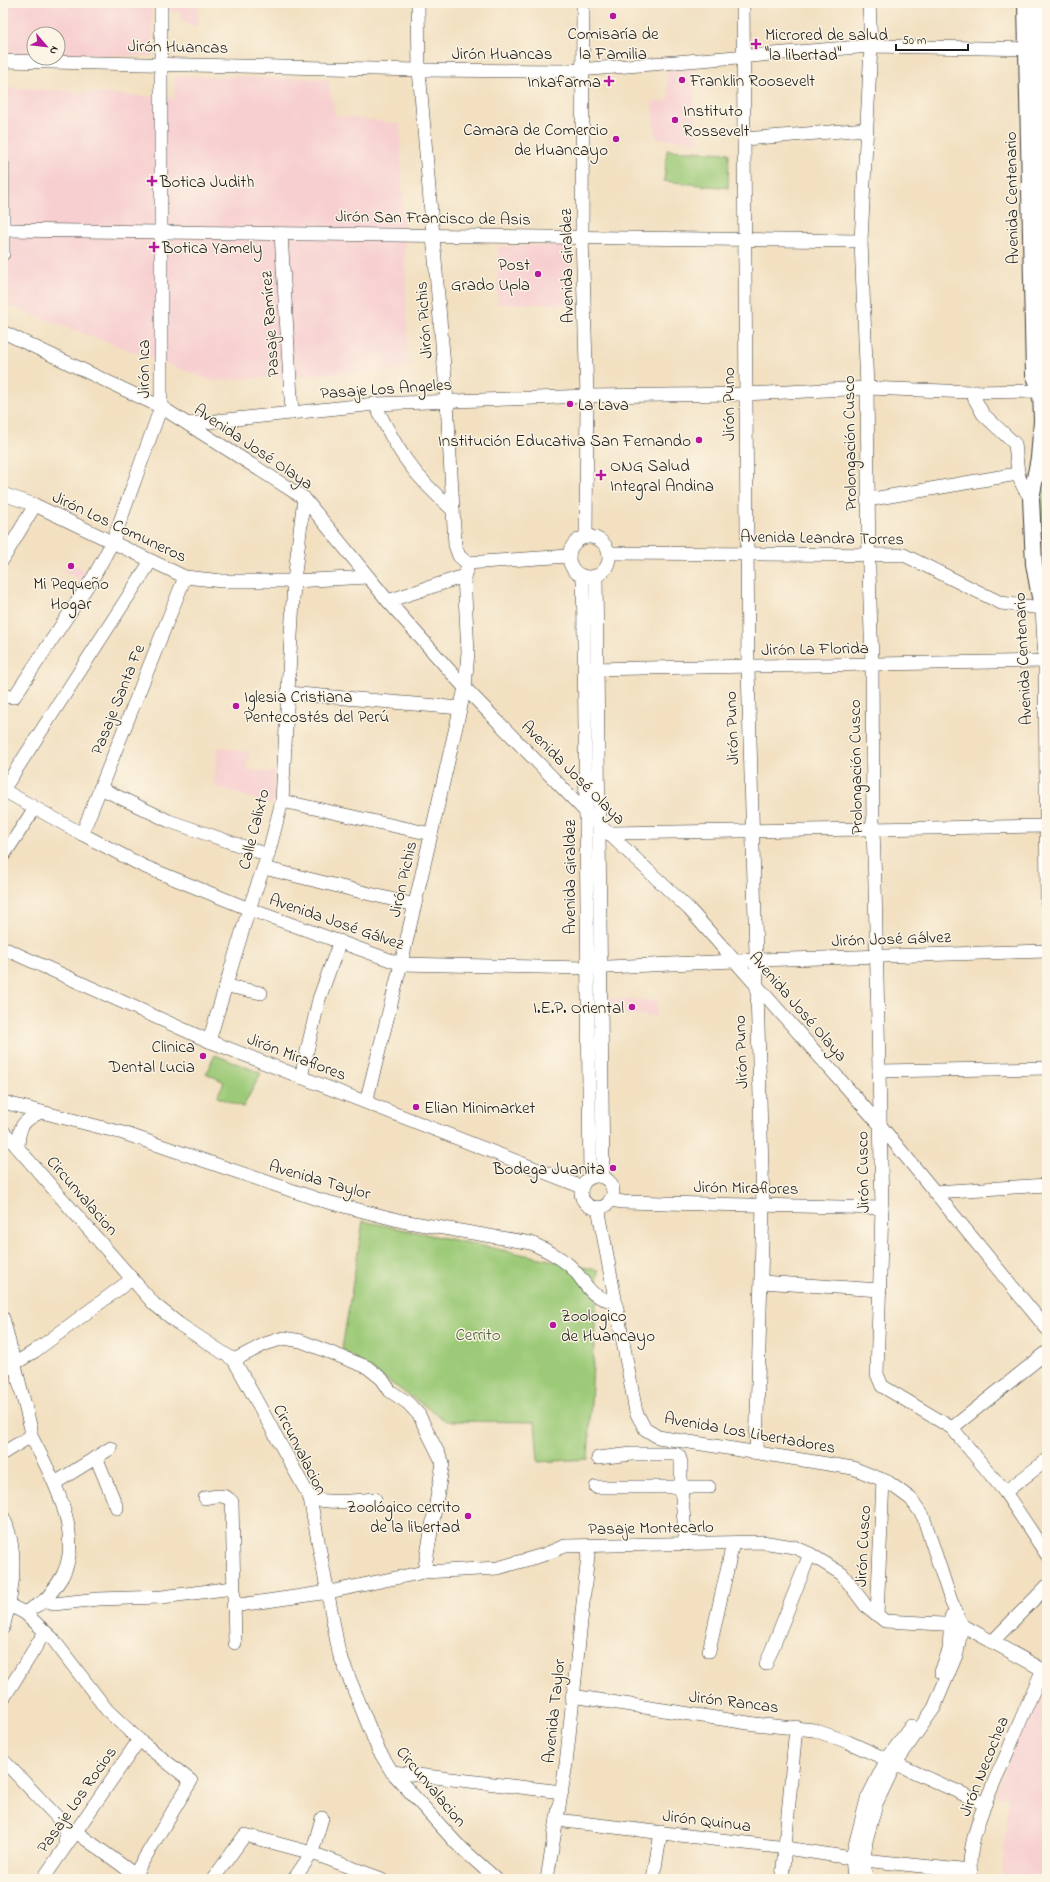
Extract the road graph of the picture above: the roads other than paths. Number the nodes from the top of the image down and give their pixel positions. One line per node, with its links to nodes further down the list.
1 (161, 3): 12 (street, Jirón Ica)
2 (418, 3): 13 (street, Jirón Pichis)
3 (583, 3): 14 (street, Avenida Giraldez)
4 (743, 3): 10 (street, Jirón Puno)
5 (868, 3): 8 (street, Prolongación Cusco)
6 (1026, 3): 9 (main road, Avenida Centenario)
7 (1038, 3): 9 (main road, Avenida Centenario)
8 (871, 46): 9 (street, Jirón Huancas); 10 (street, Jirón Huancas); 15 (street, Prolongación Cusco)
9 (1038, 49): 19 (main road, Avenida Centenario)
10 (744, 58): 14 (street, Jirón Huancas); 16 (street, Jirón Puno)
11 (3, 61): 12 (street, Jirón Huancas)
12 (161, 64): 13 (street, Jirón Huancas); 21 (street, Jirón Ica)
13 (419, 70): 14 (street, Jirón Huancas); 23 (street, Jirón Pichis)
14 (584, 70): 24 (street, Avenida Giraldez)
15 (866, 129): 16 (street); 26 (street, Prolongación Cusco)
16 (744, 139): 25 (street, Jirón Puno)
17 (3, 166): 18 (street)
18 (3, 180): 20 (street)
19 (1040, 222): 30 (main road, Avenida Centenario)
20 (4, 230): 21 (street, Jirón San Francisco de Asis); 27 (street)
21 (162, 232): 22 (street, Jirón San Francisco de Asis); 36 (street, Jirón Ica)
22 (281, 234): 23 (street, Jirón San Francisco de Asis); 37 (street, Pasaje Ramírez)
23 (434, 235): 24 (street, Jirón San Francisco de Asis); 34 (street, Jirón Pichis)
24 (582, 236): 25 (street, Jirón San Francisco de Asis); 33 (street, Avenida Giraldez)
25 (745, 239): 26 (street, Jirón San Francisco de Asis); 32 (street, Jirón Puno)
26 (861, 240): 29 (street, Prolongación Cusco)
27 (3, 254)
28 (3, 332): 36 (street, Avenida José Olaya)
29 (867, 388): 31 (street, Pasaje Los Angeles); 32 (street, Pasaje Los Angeles); 43 (street, Prolongación Cusco)
30 (1044, 391): 31 (street, Pasaje Los Angeles); 42 (main road, Avenida Centenario)
31 (971, 392): 39 (street)
32 (746, 394): 33 (street, Pasaje Los Angeles); 49 (street, Jirón Puno)
33 (587, 396): 34 (street, Pasaje Los Angeles); 46 (street, Avenida Giraldez)
34 (447, 402): 35 (street, Pasaje Los Angeles); 45 (street, Jirón Pichis)
35 (376, 404): 37 (street, Pasaje Los Angeles); 45 (street)
36 (162, 407): 38 (street, Avenida José Olaya); 47 (street, Jirón Ica)
37 (292, 413): 38 (street, Pasaje Los Angeles)
38 (188, 424): 41 (street, Avenida José Olaya)
39 (1018, 474): 42 (street); 43 (street)
40 (3, 494): 44 (street, Jirón Los Comuneros)
41 (304, 498): 58 (street, Avenida José Olaya); 59 (street, Calle Calixto)
42 (1031, 498): 61 (main road, Avenida Centenario)
43 (867, 500): 50 (street, Prolongación Cusco)
44 (35, 505): 47 (street, Jirón Los Comuneros); 52 (street)
45 (453, 510): 54 (street, Jirón Pichis)
46 (586, 533): 48 (street); 51 (street)
47 (113, 541): 53 (street, Jirón Los Comuneros); 68 (street, Jirón Ica)
48 (609, 553): 49 (street, Avenida Leandra Torres); 56 (street)
49 (747, 553): 50 (street, Avenida Leandra Torres); 64 (street, Jirón Puno)
50 (868, 554): 61 (street, Avenida Leandra Torres); 63 (street, Prolongación Cusco)
51 (569, 556): 54 (street); 56 (street)
52 (3, 559)
53 (151, 561): 57 (street, Jirón Los Comuneros); 71 (street)
54 (467, 563): 55 (street, Jirón Pichis)
55 (464, 576): 60 (street); 66 (street, Jirón Pichis)
56 (589, 576): 65 (street, Avenida Giraldez)
57 (185, 577): 59 (street, Jirón Los Comuneros); 70 (street, Pasaje Santa Fe)
58 (368, 577): 59 (street, Jirón Los Comuneros); 60 (street, Avenida José Olaya)
59 (294, 581): 67 (street, Calle Calixto)
60 (388, 601): 66 (street, Avenida José Olaya)
61 (1045, 608): 62 (street, Avenida Centenario)
62 (1046, 663): 63 (street, Jirón La Florida); 76 (street, Avenida Centenario)
63 (872, 665): 64 (street, Jirón La Florida); 77 (street, Prolongación Cusco)
64 (748, 668): 65 (street, Jirón La Florida); 78 (street, Jirón Puno)
65 (591, 669): 74 (street, Avenida Giraldez); 75 (street, Avenida Giraldez)
66 (465, 688): 69 (street, Jirón Pichis); 74 (street, Avenida José Olaya)
67 (288, 693): 69 (street); 72 (street, Calle Calixto)
68 (8, 696)
69 (460, 708): 81 (street, Jirón Pichis)
70 (100, 788): 80 (street, Pasaje Santa Fe); 82 (street)
71 (3, 790): 73 (street, Avenida José Gálvez)
72 (282, 802): 81 (street); 82 (street, Calle Calixto)
73 (35, 808): 80 (street, Avenida José Gálvez); 83 (street)
74 (588, 813): 75 (street, Avenida José Olaya); 95 (street, Avenida Giraldez)
75 (598, 822): 79 (street, Avenida José Olaya); 95 (street, Avenida Giraldez)
76 (1046, 826): 77 (street); 85 (street, Avenida Centenario)
77 (872, 829): 78 (street); 91 (street, Prolongación Cusco)
78 (752, 830): 79 (street); 92 (street, Jirón Puno)
79 (610, 833): 93 (street, Avenida José Olaya)
80 (82, 834): 87 (street, Avenida José Gálvez)
81 (431, 834): 86 (street, Jirón Pichis)
82 (268, 854): 84 (street, Calle Calixto)
83 (3, 856)
84 (264, 868): 86 (street); 87 (street, Calle Calixto)
85 (1047, 902)
86 (415, 905): 94 (street, Jirón Pichis)
87 (249, 909): 88 (street, Avenida José Gálvez); 97 (street, Calle Calixto)
88 (340, 941): 94 (street, Avenida José Gálvez); 102 (street)
89 (3, 948): 99 (street, Jirón Miraflores)
90 (1047, 951): 91 (street, Jirón José Gálvez)
91 (877, 956): 92 (street, Jirón José Gálvez); 101 (street, Jirón Cusco)
92 (756, 960): 93 (street, Jirón José Gálvez); 96 (street, Jirón Puno)
93 (735, 961): 95 (street, Avenida José Gálvez); 96 (street, Avenida José Olaya)
94 (401, 964): 95 (street, Avenida José Gálvez); 104 (street, Jirón Pichis)
95 (593, 967): 109 (street, Avenida Giraldez); 110 (street, Avenida Giraldez)
96 (756, 985): 106 (street, Avenida José Olaya); 114 (street, Jirón Puno)
97 (227, 986): 98 (street); 99 (street, Calle Calixto)
98 (261, 993)
99 (209, 1041): 102 (street, Jirón Miraflores)
100 (1047, 1068): 101 (street)
101 (879, 1071): 106 (street, Jirón Cusco)
102 (301, 1077): 104 (street, Jirón Miraflores)
103 (3, 1102): 105 (street, Avenida Taylor)
104 (366, 1102): 110 (street, Jirón Miraflores)
105 (41, 1112): 108 (street); 120 (street, Avenida Taylor)
106 (880, 1125): 112 (street, Avenida José Olaya); 116 (street, Jirón Cusco)
107 (3, 1131): 108 (street, Circunvalacion)
108 (18, 1147): 117 (street, Circunvalacion)
109 (603, 1178): 110 (street); 113 (street)
110 (586, 1182): 115 (street)
111 (1047, 1185): 112 (street)
112 (934, 1192): 122 (street, Avenida José Olaya)
113 (610, 1200): 114 (street, Jirón Miraflores); 115 (street)
114 (763, 1205): 116 (street, Jirón Miraflores); 118 (street, Jirón Puno)
115 (598, 1207): 120 (street, Avenida Los Libertadores)
116 (882, 1208): 119 (street, Jirón Cusco)
117 (132, 1279): 124 (street, Circunvalacion); 125 (street)
118 (762, 1282): 119 (street); 130 (street, Jirón Puno)
119 (880, 1290): 127 (street, Jirón Cusco)
120 (614, 1302): 130 (street, Avenida Los Libertadores)
121 (3, 1318): 125 (street)
122 (1047, 1329)
123 (1047, 1352): 127 (street)
124 (234, 1360): 142 (street, Circunvalacion); 151 (street)
125 (15, 1364): 126 (street); 128 (street)
126 (3, 1371)
127 (952, 1428): 140 (street)
128 (32, 1436): 131 (street); 136 (street)
129 (111, 1448): 132 (street)
130 (756, 1452): 135 (street, Avenida Los Libertadores)
131 (3, 1453)
132 (96, 1457): 136 (street); 144 (street)
133 (598, 1458): 138 (street)
134 (1047, 1460): 140 (street)
135 (883, 1480): 159 (street, Jirón Cusco); 160 (street, Avenida Los Libertadores)
136 (55, 1483): 155 (street)
137 (596, 1487): 138 (street)
138 (681, 1487): 139 (street); 147 (street)
139 (710, 1487)
140 (1005, 1492): 150 (street)
141 (205, 1498): 153 (street)
142 (310, 1498): 143 (street); 154 (street, Circunvalacion)
143 (375, 1498)
144 (117, 1508)
145 (3, 1517): 156 (street)
146 (733, 1543): 147 (street, Pasaje Montecarlo); 149 (street, Pasaje Montecarlo); 165 (street)
147 (686, 1544): 148 (street, Pasaje Montecarlo)
148 (589, 1546): 151 (street, Pasaje Montecarlo); 168 (street, Avenida Taylor)
149 (810, 1554): 159 (street, Pasaje Montecarlo); 166 (street)
150 (1047, 1555)
151 (424, 1572): 154 (street, Pasaje Montecarlo)
152 (1047, 1586): 163 (street)
153 (233, 1588): 155 (street); 157 (street)
154 (329, 1592): 157 (street, Pasaje Montecarlo); 174 (street, Circunvalacion)
155 (43, 1601): 158 (street)
156 (6, 1604): 158 (street); 161 (street)
157 (233, 1606): 164 (street)
158 (25, 1613): 162 (street)
159 (877, 1615): 160 (street, Pasaje Montecarlo)
160 (956, 1625): 163 (street); 173 (street, Avenida Los Libertadores)
161 (3, 1628)
162 (45, 1632): 169 (street); 171 (street)
163 (992, 1642): 167 (street)
164 (235, 1643)
165 (709, 1651)
166 (766, 1664)
167 (1045, 1670): 176 (street, Jirón Necochea)
168 (572, 1696): 170 (street, Jirón Rancas); 175 (street, Avenida Taylor)
169 (3, 1699)
170 (796, 1727): 173 (street, Jirón Rancas); 182 (street)
171 (139, 1740): 179 (street, Pasaje Los Rocios); 186 (street)
172 (3, 1760): 181 (street)
173 (891, 1761): 176 (street, Jirón Rancas); 184 (street, Avenida Los Libertadores)
174 (392, 1772): 175 (street); 191 (street, Circunvalacion)
175 (562, 1792): 178 (street, Avenida Taylor)
176 (986, 1804): 185 (street, Jirón Necochea)
177 (322, 1818): 183 (street)
178 (557, 1820): 180 (street, Jirón Quinua); 192 (street, Avenida Taylor)
179 (76, 1832): 181 (street, Pasaje Los Rocios); 186 (street)
180 (661, 1832): 182 (street, Jirón Quinua); 193 (street)
181 (66, 1847): 187 (street, Pasaje Los Rocios)
182 (786, 1848): 184 (street, Jirón Quinua); 194 (street)
183 (312, 1853): 188 (street); 189 (street); 190 (street)
184 (858, 1859): 185 (street, Jirón Quinua); 195 (street, Avenida Los Libertadores); 196 (street, Avenida Los Libertadores)
185 (971, 1875)
186 (136, 1877)
187 (43, 1879)
188 (213, 1879)
189 (294, 1879)
190 (380, 1879)
191 (496, 1879)
192 (547, 1879)
193 (653, 1879)
194 (782, 1879)
195 (854, 1879)
196 (866, 1879)

